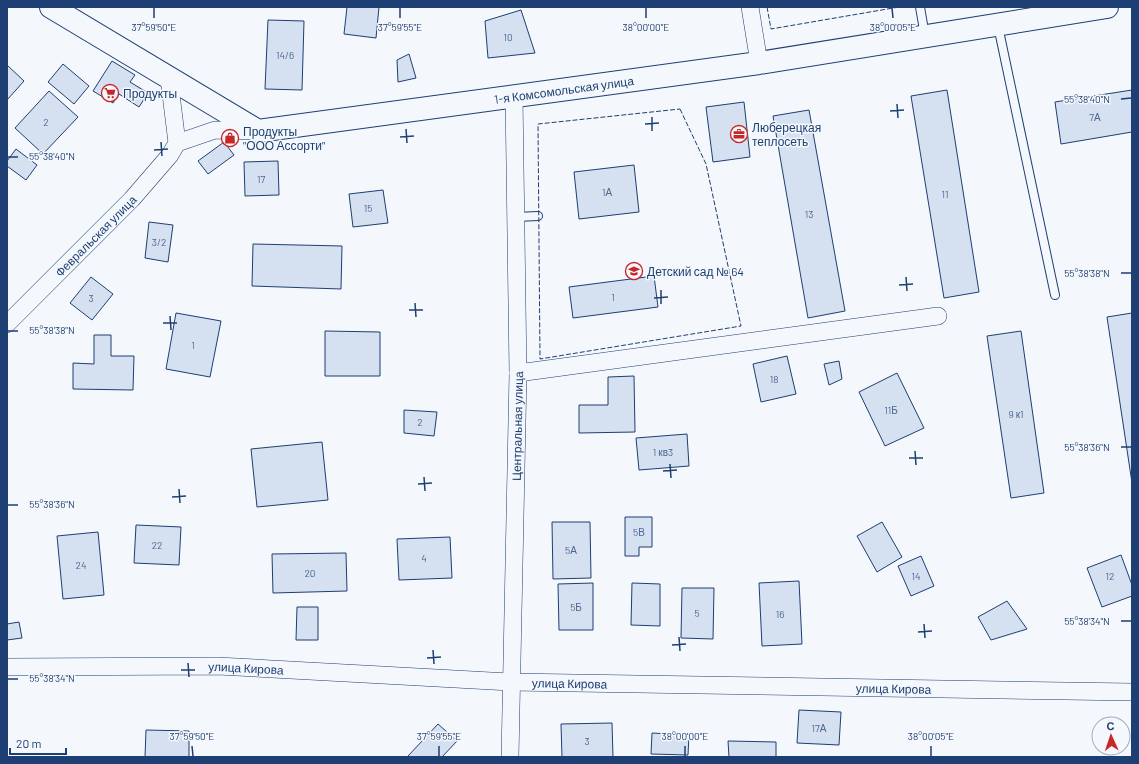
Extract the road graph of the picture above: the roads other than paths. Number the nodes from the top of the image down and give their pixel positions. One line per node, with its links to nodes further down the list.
1 (51, 7): 8 (main road)
2 (750, 7): 7 (street)
3 (920, 7): 6 (lane)
4 (1107, 7): 5 (main road, 1-я Комсомольская улица)
5 (998, 25): 6 (main road, 1-я Комсомольская улица); 14 (lane)
6 (925, 37): 7 (main road, 1-я Комсомольская улица)
7 (759, 63): 9 (main road, 1-я Комсомольская улица)
8 (169, 78): 10 (main road); 11 (street)
9 (514, 96): 10 (main road, 1-я Комсомольская улица); 13 (street, Центральная улица)
10 (258, 131): 11 (street)
11 (177, 143): 16 (street, Февральская улица)
12 (538, 216): 13 (lane)
13 (516, 217): 17 (street, Центральная улица)
14 (1055, 295)
15 (938, 316): 17 (street)
16 (7, 324)
17 (518, 373): 19 (street, Центральная улица)
18 (7, 667): 19 (street, улица Кирова)
19 (511, 682): 20 (street, улица Кирова); 21 (street, Центральная улица)
20 (1132, 692)
21 (510, 757)

